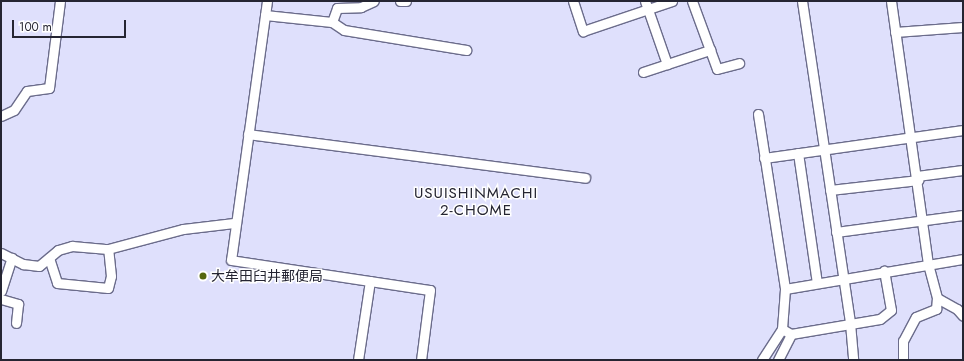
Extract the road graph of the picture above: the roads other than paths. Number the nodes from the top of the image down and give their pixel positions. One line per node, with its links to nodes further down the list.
1 (60, 1): 22 (street)
2 (267, 1): 12 (street)
3 (374, 1): 13 (street)
4 (400, 1): 5 (street)
5 (406, 1)
6 (573, 1): 11 (street)
7 (672, 1): 11 (street)
8 (692, 1): 17 (street)
9 (802, 1): 26 (street)
10 (892, 1): 15 (street)
11 (646, 5): 19 (street)
12 (265, 15): 13 (street); 24 (street)
13 (332, 22): 16 (street)
14 (963, 27): 15 (street)
15 (895, 32): 25 (street)
16 (466, 50)
17 (710, 50): 18 (street); 19 (street)
18 (739, 62)
19 (667, 64): 20 (street)
20 (643, 72)
21 (758, 114): 28 (street)
22 (1, 116)
23 (963, 130): 25 (street)
24 (248, 134): 30 (street); 35 (street)
25 (912, 137): 26 (street); 31 (street)
26 (825, 149): 27 (street); 32 (street)
27 (798, 153): 28 (street); 46 (street)
28 (764, 158): 47 (street)
29 (963, 170): 31 (street)
30 (585, 178)
31 (917, 178): 32 (street); 34 (street)
32 (830, 190): 36 (street)
33 (963, 215): 34 (street)
34 (923, 220): 36 (street); 42 (street)
35 (234, 223): 37 (street); 45 (street)
36 (836, 232): 44 (street)
37 (108, 249): 40 (street); 40 (street)
38 (1, 253): 39 (street)
39 (12, 258): 40 (street); 48 (street)
40 (49, 258)
41 (963, 259): 42 (street)
42 (928, 264): 43 (street); 49 (street)
43 (884, 271): 44 (street); 54 (street)
44 (842, 278): 46 (street); 54 (street)
45 (370, 281): 57 (street); 58 (street)
46 (817, 283): 47 (street)
47 (785, 289): 55 (street)
48 (1, 291)
49 (937, 298): 51 (street); 62 (street)
50 (1, 299): 53 (street)
51 (960, 307): 52 (street)
52 (963, 316)
53 (16, 323)
54 (850, 323): 56 (street); 61 (street)
55 (782, 329): 56 (street); 59 (street)
56 (791, 334): 60 (street)
57 (358, 360)
58 (421, 360)
59 (762, 360)
60 (778, 360)
61 (853, 360)
62 (903, 360)

